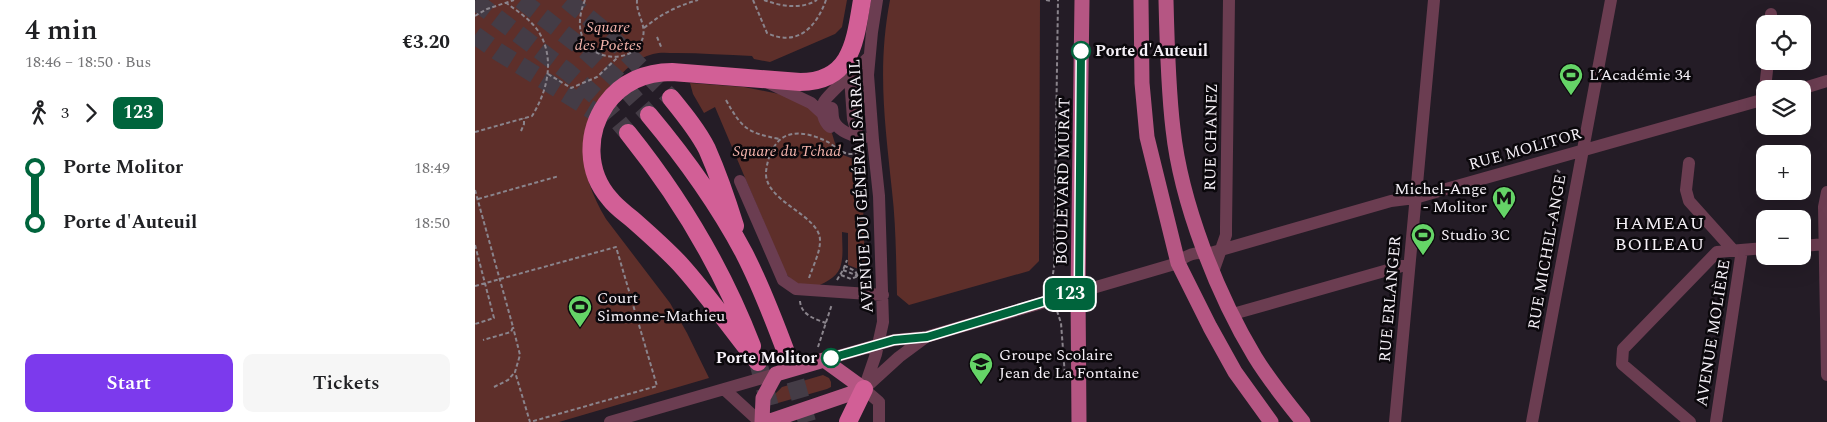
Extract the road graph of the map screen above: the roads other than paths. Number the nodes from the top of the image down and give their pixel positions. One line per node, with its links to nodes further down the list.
1 (862, 0): 11 (highway)
2 (877, 0): 9 (street, AVENUE DU GÉNÉRAL SARRAIL)
3 (1082, 0): 35 (main road, BOULEVARD MURAT)
4 (1141, 0): 33 (main road)
5 (1166, 0): 31 (main road)
6 (1229, 0): 31 (street, RUE CHANEZ)
7 (1435, 0): 26 (street, RUE ERLANGER)
8 (1611, 0): 22 (street, RUE MICHEL-ANGE)
9 (869, 57): 10 (street); 21 (street, AVENUE DU GÉNÉRAL SARRAIL)
10 (850, 77): 16 (street); 20 (street)
11 (759, 79): 16 (street); 19 (highway)
12 (1827, 81): 13 (street)
13 (1811, 86)
14 (671, 98): 32 (highway)
15 (1756, 101): 22 (street, RUE MOLITOR)
16 (827, 111): 18 (street); 20 (street)
17 (649, 115): 32 (highway)
18 (830, 127)
19 (628, 133)
20 (858, 137): 21 (street)
21 (869, 146): 36 (street, AVENUE DU GÉNÉRAL SARRAIL)
22 (1584, 149): 26 (street, RUE MOLITOR); 55 (street, RUE MICHEL-ANGE)
23 (1689, 163): 30 (street)
24 (740, 181): 36 (street)
25 (1827, 192): 27 (street)
26 (1415, 198): 31 (street, RUE MOLITOR); 34 (street, RUE ERLANGER)
27 (1825, 244): 28 (street); 43 (street)
28 (1811, 245)
29 (1756, 249): 30 (street)
30 (1738, 250): 56 (street); 57 (street, AVENUE MOLIÈRE)
31 (1214, 252): 33 (street, RUE MOLITOR); 37 (main road)
32 (744, 253): 40 (highway)
33 (1178, 263): 35 (street, RUE MOLITOR); 46 (main road)
34 (1409, 264): 37 (street); 54 (street, RUE ERLANGER)
35 (1079, 291): 38 (street, RUE MOLITOR); 52 (main road, BOULEVARD MURAT)
36 (883, 295): 39 (street, AVENUE DU GÉNÉRAL SARRAIL)
37 (1233, 314): 53 (main road)
38 (927, 337): 39 (street); 45 (street)
39 (878, 344): 41 (street); 45 (street, AVENUE DU GÉNÉRAL SARRAIL)
40 (787, 355)
41 (821, 355): 42 (main road); 45 (main road)
42 (776, 374): 44 (street); 48 (main road)
43 (1827, 375)
44 (724, 389): 47 (street); 48 (street)
45 (864, 390): 49 (main road); 50 (highway); 51 (street)
46 (1268, 421)
47 (611, 422)
48 (761, 422)
49 (767, 422)
50 (848, 422)
51 (879, 422)
52 (1079, 422)
53 (1303, 422)
54 (1395, 422)
55 (1533, 422)
56 (1691, 422)
57 (1716, 422)

